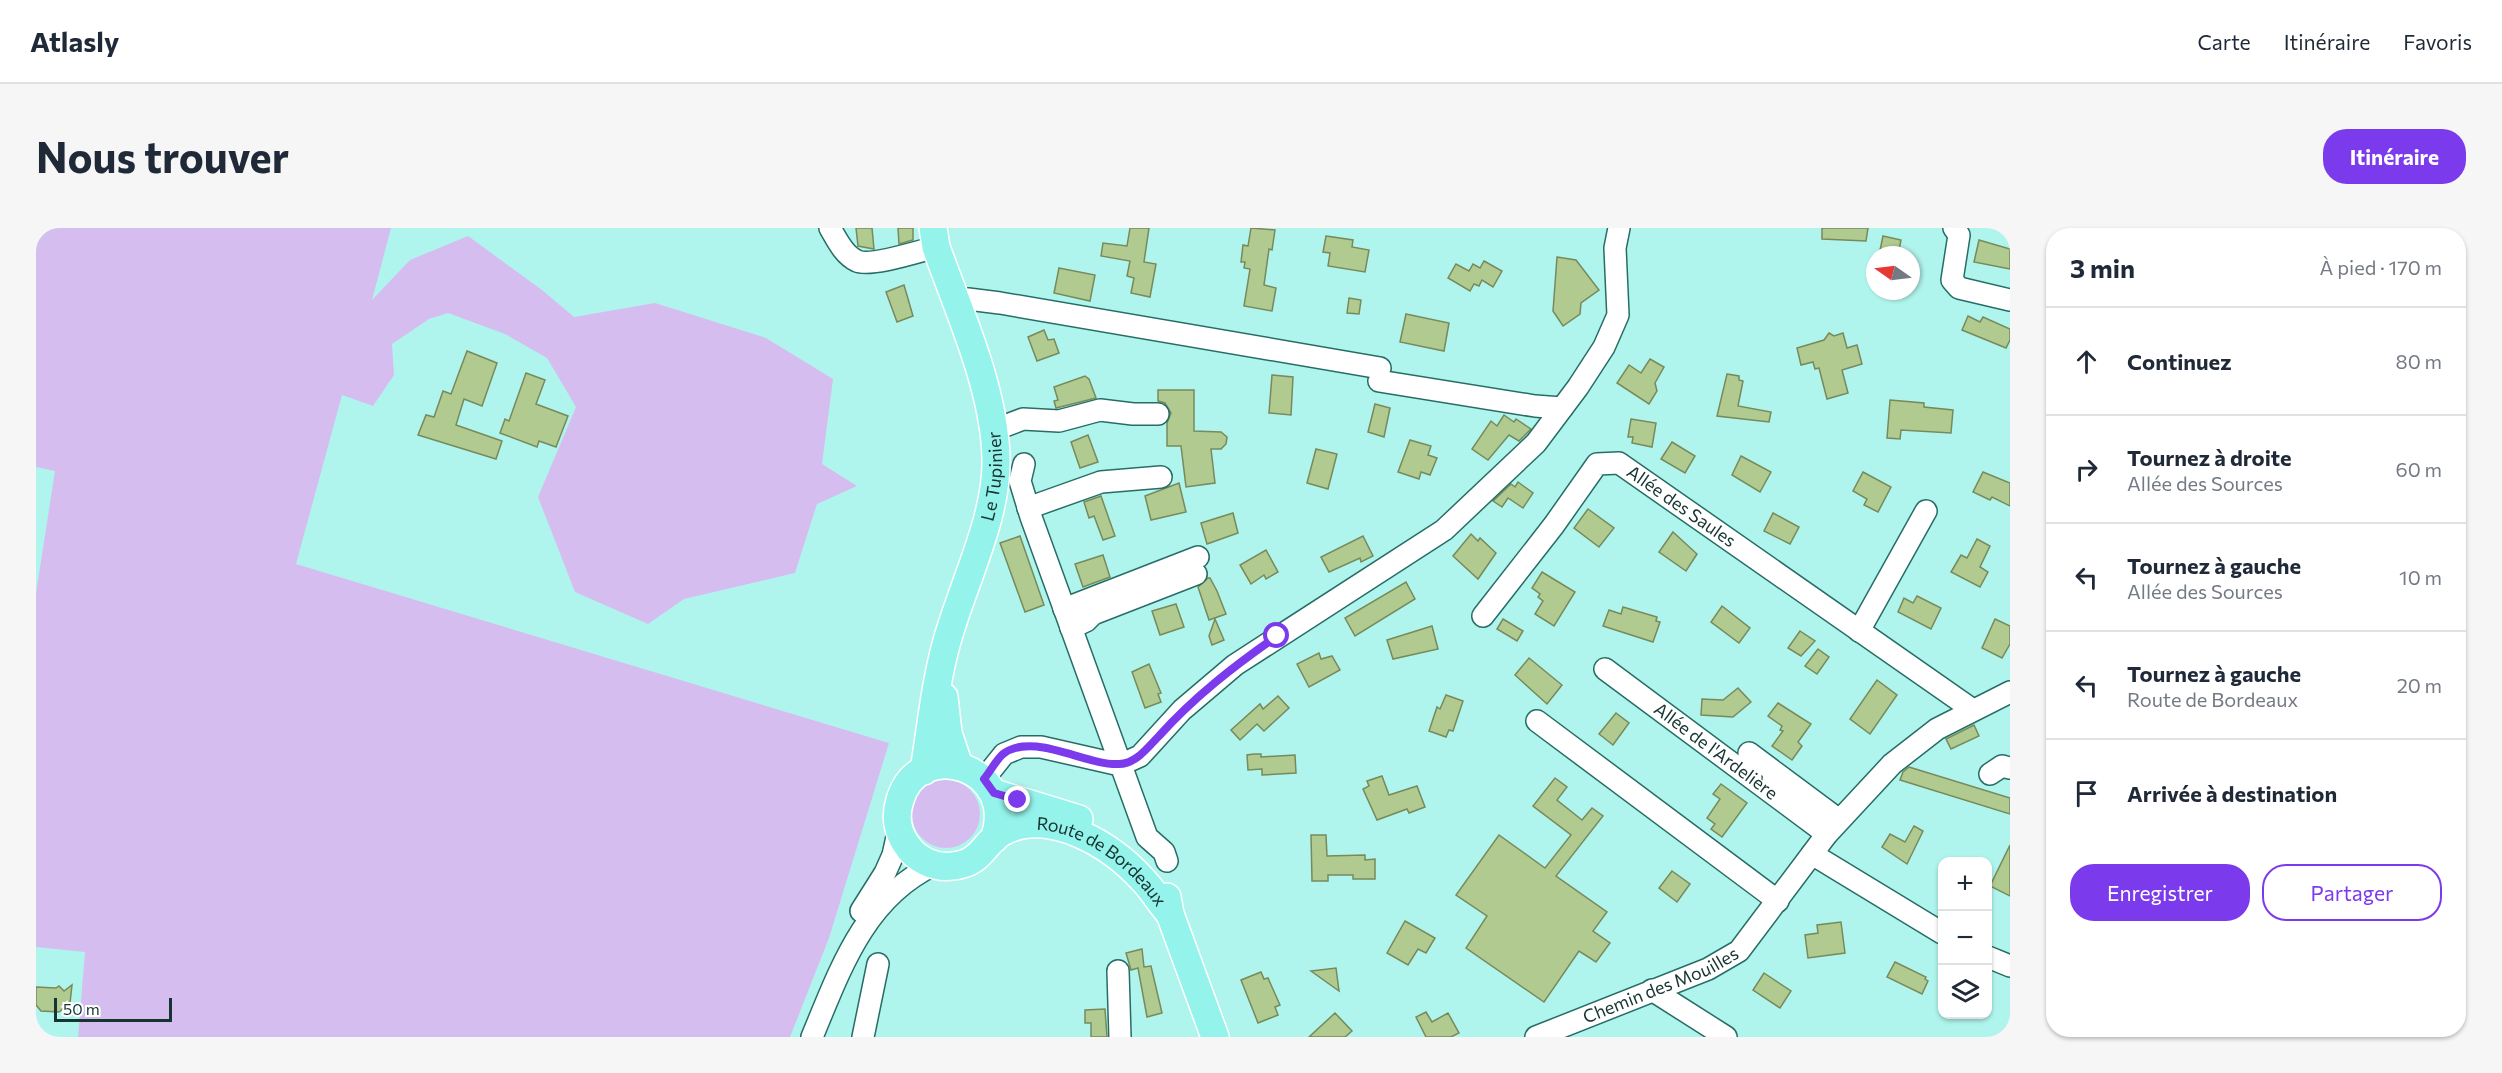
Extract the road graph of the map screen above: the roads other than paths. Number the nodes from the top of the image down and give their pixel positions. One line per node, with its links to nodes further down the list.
1 (830, 228): 4 (street, Le Tupinier)
2 (1618, 228): 7 (street)
3 (1954, 228): 6 (street)
4 (935, 237): 5 (main road, Le Tupinier)
5 (953, 296): 7 (street); 9 (main road, Le Tupinier)
6 (2010, 300)
7 (1562, 408): 24 (street)
8 (1158, 414): 9 (street)
9 (994, 430): 18 (main road, Le Tupinier)
10 (1024, 464): 12 (street, Le Tupinier)
11 (1161, 477): 12 (street)
12 (1028, 508): 16 (street, Le Tupinier)
13 (1926, 511): 17 (street)
14 (1197, 566): 16 (street)
15 (1483, 616): 17 (street, Allée des Saules)
16 (1067, 618): 24 (street, Le Tupinier)
17 (1859, 631): 21 (street, Allée des Saules)
18 (940, 669): 25 (main road); 27 (main road, Le Tupinier)
19 (1605, 669): 30 (street, Allée de l'Ardelière)
20 (2010, 692): 21 (street, Chemin des Mouilles)
21 (1973, 710): 30 (street, Chemin des Mouilles)
22 (1537, 721): 36 (street)
23 (1749, 753): 30 (street)
24 (1120, 765): 29 (street); 34 (street, Le Tupinier)
25 (959, 766): 27 (main road); 29 (main road)
26 (2010, 768): 28 (street)
27 (924, 771): 31 (main road)
28 (1990, 774)
29 (989, 786): 32 (main road); 37 (main road, Route de Bordeaux)
30 (1833, 827): 33 (street, Chemin des Mouilles)
31 (898, 828): 35 (main road); 43 (street)
32 (993, 839): 35 (main road); 37 (main road, Route de Bordeaux)
33 (1812, 854): 36 (street, Chemin des Mouilles); 38 (street)
34 (1167, 861)
35 (934, 865): 43 (street)
36 (1778, 901): 44 (street, Chemin des Mouilles)
37 (1170, 914): 49 (main road, Route de Bordeaux)
38 (1938, 931)
39 (1992, 959): 41 (street)
40 (879, 964): 47 (street)
41 (2010, 966)
42 (1118, 971): 48 (street)
43 (839, 973): 46 (street)
44 (1652, 990): 45 (street, Chemin des Mouilles); 50 (street)
45 (1550, 1034)
46 (812, 1037)
47 (863, 1037)
48 (1120, 1037)
49 (1215, 1037)
50 (1726, 1037)

